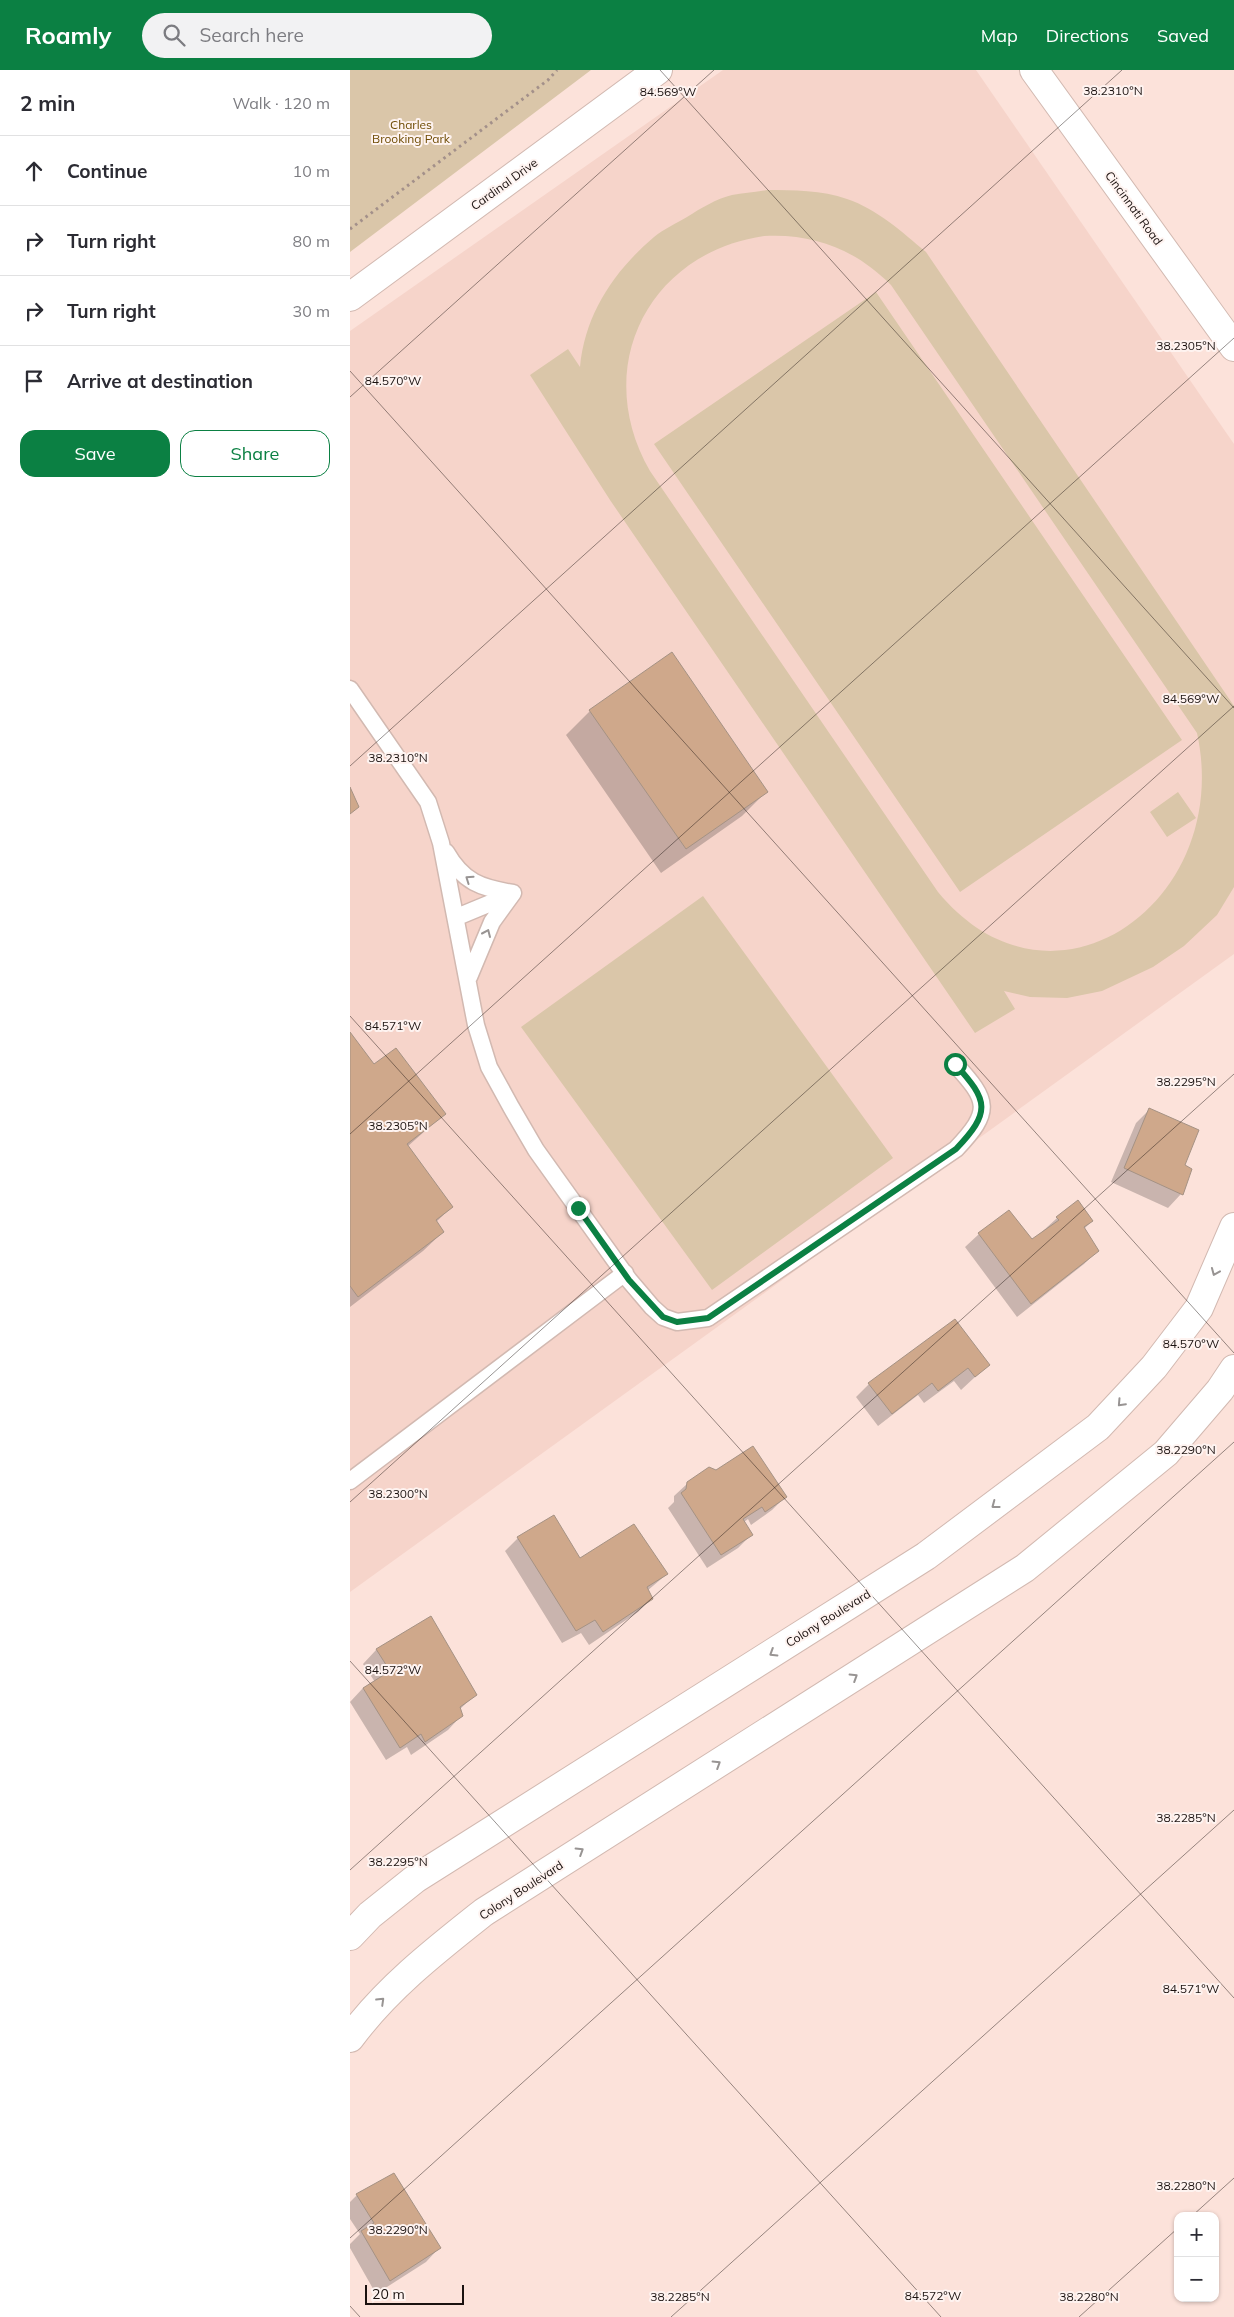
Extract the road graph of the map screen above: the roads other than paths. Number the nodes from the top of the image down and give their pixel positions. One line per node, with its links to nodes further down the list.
1 (658, 70): 3 (street, Cardinal Drive)
2 (1034, 70): 4 (street, Cincinnati Road)
3 (350, 297)
4 (1234, 347)
5 (350, 689): 6 (lane)
6 (441, 843): 7 (lane, one-way to 6); 8 (lane)
7 (513, 893): 8 (lane); 9 (lane, one-way to 7)
8 (456, 917): 9 (lane)
9 (469, 977): 12 (lane)
10 (955, 1064): 12 (lane)
11 (1234, 1227): 15 (street, Colony Boulevard, one-way to 15)
12 (626, 1273): 14 (lane)
13 (1234, 1369): 16 (street, Colony Boulevard, one-way to 13)
14 (350, 1481)
15 (350, 1936)
16 (350, 2038)

